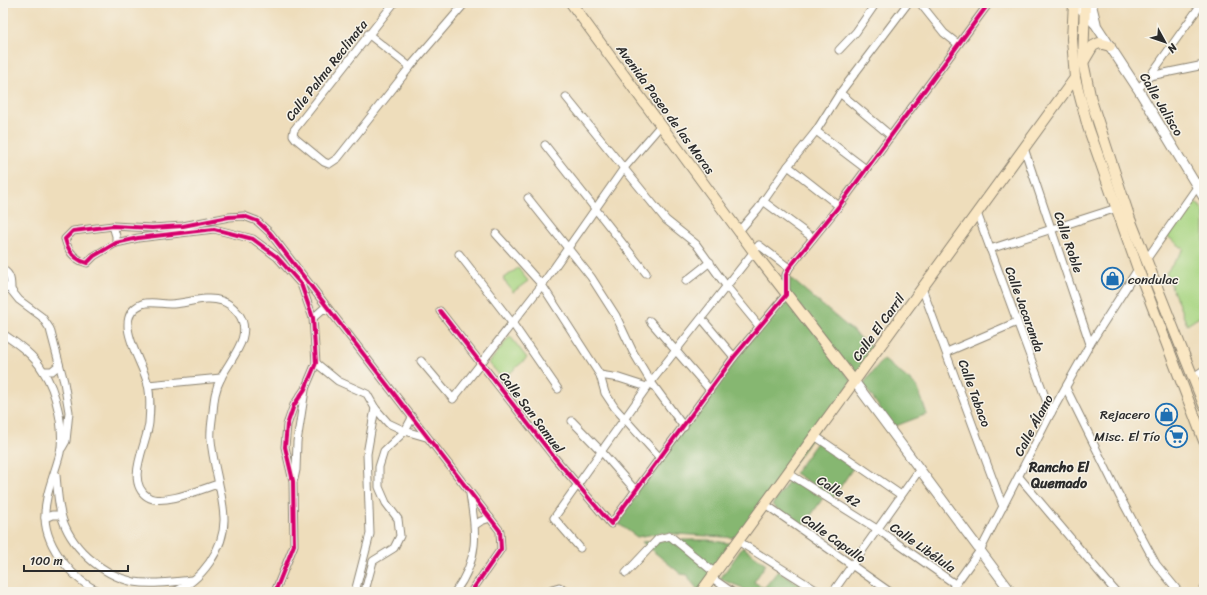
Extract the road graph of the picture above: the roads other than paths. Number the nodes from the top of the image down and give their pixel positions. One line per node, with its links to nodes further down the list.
1 (394, 3): 11 (street, Calle Palma Reclinata)
2 (465, 3): 17 (street)
3 (571, 3): 23 (main road, Avenida Paseo de las Moras)
4 (876, 3): 14 (street)
5 (908, 3): 21 (street)
6 (920, 3): 12 (street)
7 (989, 3): 12 (street)
8 (1075, 3): 10 (street, Calle Jalisco); 19 (main road)
9 (1202, 3): 18 (street)
10 (1087, 6): 13 (street, Calle Jalisco); 15 (main road)
11 (368, 34): 17 (street); 17 (street, Calle Palma Reclinata)
12 (958, 44): 25 (street)
13 (1110, 46): 15 (main road); 20 (street, Calle Jalisco)
14 (839, 50)
15 (1083, 62): 50 (main road)
16 (1204, 65): 18 (street)
17 (410, 67)
18 (1150, 76): 20 (street)
19 (1075, 78): 27 (main road, Calle El Carril); 37 (main road)
20 (1138, 89): 32 (street, Calle Jalisco)
21 (840, 93): 24 (street); 25 (street)
22 (566, 97): 29 (street)
23 (661, 125): 29 (street); 42 (main road, Avenida Paseo de las Moras)
24 (816, 131): 28 (street); 30 (street)
25 (891, 136): 30 (street)
26 (545, 145): 38 (street)
27 (1024, 148): 39 (main road, Calle El Carril); 41 (street, Calle Roble)
28 (788, 166): 35 (street); 36 (street)
29 (624, 168): 38 (street); 51 (street)
30 (866, 170): 36 (street)
31 (1204, 177): 32 (street)
32 (1197, 187): 34 (street, Calle Jalisco); 50 (street)
33 (528, 198): 46 (street)
34 (1204, 198)
35 (763, 201): 42 (street); 44 (street)
36 (839, 206): 44 (street)
37 (1117, 208): 41 (street); 53 (main road)
38 (597, 209): 46 (street); 55 (street)
39 (977, 213): 47 (street, Calle Jacaranda); 60 (main road, Calle El Carril)
40 (113, 226): 45 (street); 45 (street); 63 (street)
41 (1051, 229): 47 (street); 72 (street, Calle Roble)
42 (739, 231): 48 (main road, Avenida Paseo de las Moras)
43 (496, 234): 58 (street)
44 (813, 238): 52 (street)
45 (116, 243): 65 (street)
46 (568, 248): 58 (street); 86 (street)
47 (990, 249): 68 (street, Calle Jacaranda)
48 (754, 252): 52 (street); 59 (street); 62 (main road, Avenida Paseo de las Moras)
49 (459, 254): 69 (street)
50 (1146, 260): 83 (main road)
51 (710, 262): 56 (street); 59 (street)
52 (790, 268): 62 (street)
53 (1138, 269): 72 (street, Calle Álamo); 102 (main road)
54 (3, 270): 61 (street)
55 (646, 273)
56 (686, 281)
57 (3, 285): 61 (street)
58 (542, 285): 69 (street); 82 (street)
59 (727, 287): 66 (street); 70 (street)
60 (922, 288): 74 (street, Calle Tabaco); 85 (main road, Calle El Carril)
61 (11, 290): 79 (street)
62 (786, 295): 70 (street); 85 (main road, Avenida Paseo de las Moras)
63 (329, 310): 65 (street); 95 (street)
64 (440, 311): 78 (street, Calle San Samuel)
65 (313, 318): 77 (street)
66 (702, 319): 73 (street); 75 (street)
67 (650, 321): 73 (street)
68 (1018, 322): 74 (street); 94 (street, Calle Jacaranda)
69 (513, 324): 78 (street); 90 (street)
70 (759, 326): 75 (street)
71 (3, 334): 81 (street)
72 (1090, 344): 88 (street, Calle Álamo)
73 (675, 352): 86 (street); 91 (street)
74 (947, 352): 117 (street, Calle Tabaco)
75 (734, 357): 91 (street)
76 (421, 361): 78 (street)
77 (316, 363): 89 (street); 93 (street)
78 (482, 364): 112 (street, Calle San Samuel)
79 (59, 365): 81 (street); 103 (street)
80 (1204, 370): 83 (street)
81 (44, 371): 103 (street)
82 (600, 375): 86 (street); 96 (street)
83 (1193, 377): 92 (main road)
84 (221, 378): 87 (street); 87 (street); 111 (street)
85 (854, 381): 100 (main road, Calle El Carril); 106 (street)
86 (649, 384): 96 (street); 98 (street)
87 (148, 385): 111 (street)
88 (1066, 388): 94 (street, Calle Álamo); 151 (street)
89 (305, 389): 110 (street); 110 (street)
90 (558, 389)
91 (710, 390): 98 (street)
92 (1204, 405)
93 (375, 408): 99 (street); 137 (street)
94 (1051, 413): 109 (street, Calle Álamo)
95 (412, 418): 99 (street); 101 (street)
96 (625, 420): 104 (street); 105 (street)
97 (572, 421): 104 (street)
98 (684, 427): 105 (street)
99 (405, 431): 101 (street); 138 (street)
100 (815, 436): 108 (main road, Calle El Carril); 115 (street)
101 (426, 437): 114 (street)
102 (1204, 441)
103 (61, 450): 107 (street)
104 (601, 451): 112 (street); 113 (street)
105 (660, 458): 113 (street)
106 (920, 469): 115 (street); 125 (street)
107 (55, 473): 118 (street); 119 (street)
108 (788, 473): 116 (main road, Calle El Carril); 122 (street, Calle 42)
109 (1019, 478): 117 (street, Calle Álamo); 150 (street)
110 (294, 481): 136 (street)
111 (218, 484): 131 (street)
112 (576, 485): 113 (street, Calle San Samuel); 124 (street)
113 (636, 491)
114 (470, 494): 120 (street); 121 (street)
115 (901, 495): 122 (street)
116 (765, 504): 123 (main road, Calle El Carril); 126 (street, Calle Capullo)
117 (1003, 507): 125 (street, Calle Álamo)
118 (61, 515): 119 (street); 131 (street)
119 (45, 518): 134 (street)
120 (490, 518): 121 (street); 130 (street)
121 (475, 525): 127 (street)
122 (877, 529): 126 (street); 132 (street, Calle Libélula)
123 (738, 541): 129 (main road, Calle El Carril); 145 (street)
124 (580, 548)
125 (981, 549): 132 (street, Calle Álamo); 149 (street)
126 (852, 565): 146 (street); 147 (street, Calle Capullo)
127 (469, 570): 130 (street); 139 (street)
128 (626, 573): 129 (street)
129 (714, 574): 143 (main road, Calle El Carril); 144 (street)
130 (482, 576): 140 (street)
131 (192, 580): 135 (street)
132 (955, 584): 148 (street, Calle Álamo)
133 (1204, 589): 152 (street)
134 (100, 592)
135 (174, 592)
136 (275, 592)
137 (355, 592)
138 (366, 592)
139 (455, 592)
140 (471, 592)
141 (549, 592): 142 (street)
142 (566, 592)
143 (701, 592)
144 (732, 592)
145 (819, 592)
146 (833, 592)
147 (890, 592)
148 (950, 592)
149 (1011, 592)
150 (1116, 592)
151 (1179, 592)
152 (1202, 592)

